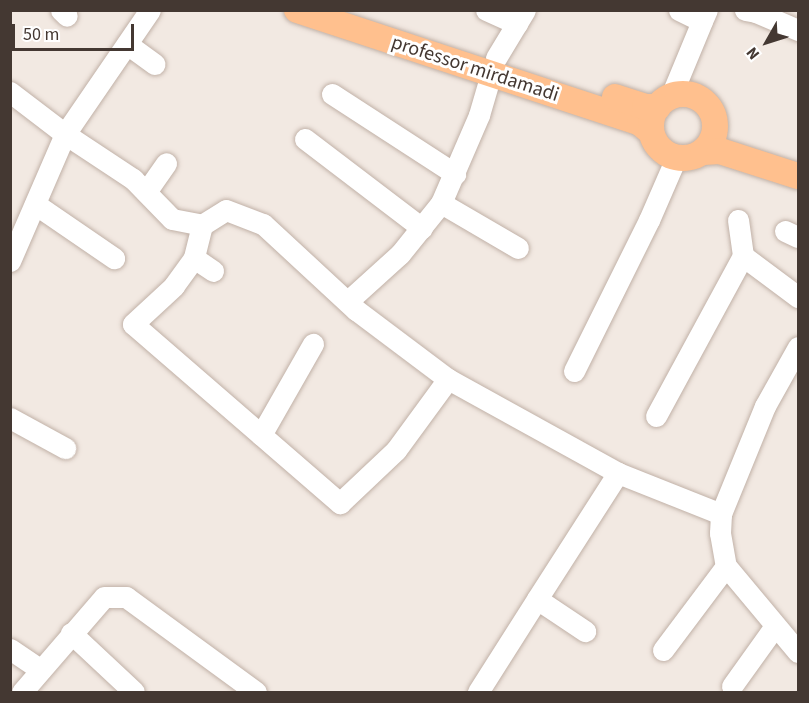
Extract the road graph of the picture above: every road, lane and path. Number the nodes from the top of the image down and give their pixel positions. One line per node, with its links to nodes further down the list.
1 (150, 10): 10 (street)
2 (297, 10): 12 (main road, professor mirdamadi)
3 (347, 10): 12 (main road, professor mirdamadi)
4 (486, 10): 8 (street)
5 (680, 10): 7 (street)
6 (753, 11): 9 (street)
7 (705, 16): 15 (street)
8 (521, 17): 12 (street)
9 (798, 30)
10 (127, 44): 11 (street); 18 (street)
11 (154, 64)
12 (493, 66): 15 (main road, professor mirdamadi); 17 (main road, professor mirdamadi); 24 (street)
13 (10, 92): 18 (street)
14 (332, 94): 24 (street)
15 (664, 101): 16 (main road); 17 (main road)
16 (716, 128): 20 (main road); 22 (main road)
17 (651, 132): 21 (main road)
18 (65, 134): 26 (street); 28 (street)
19 (305, 139): 31 (street)
20 (703, 152): 21 (main road); 25 (main road)
21 (676, 158): 42 (street)
22 (798, 159)
23 (166, 163): 26 (street)
24 (455, 174): 27 (street)
25 (798, 176)
26 (146, 192): 30 (street)
27 (441, 203): 31 (street); 32 (street)
28 (35, 204): 34 (street); 36 (street)
29 (738, 219): 33 (street)
30 (201, 225): 35 (street); 39 (street)
31 (422, 228): 39 (street)
32 (518, 248)
33 (744, 256): 38 (street); 44 (street)
34 (114, 258)
35 (194, 258): 37 (street); 46 (street)
36 (10, 261)
37 (213, 271)
38 (798, 297)
39 (348, 301): 43 (street)
40 (313, 344): 46 (street)
41 (798, 347): 49 (street)
42 (574, 371)
43 (448, 379): 46 (street); 48 (street)
44 (656, 416)
45 (10, 418): 47 (street)
46 (261, 435)
47 (65, 447)
48 (618, 473): 49 (street); 51 (street)
49 (721, 514): 50 (street)
50 (726, 566): 52 (street); 56 (street)
51 (537, 599): 53 (street); 64 (street)
52 (775, 626): 57 (street); 60 (street)
53 (585, 630)
54 (71, 633): 58 (street); 59 (street); 62 (street)
55 (10, 649): 58 (street)
56 (663, 650)
57 (798, 652)
58 (41, 670): 61 (street)
59 (234, 686): 63 (street)
60 (732, 686)
61 (22, 693)
62 (134, 693)
63 (256, 693)
64 (478, 693)

